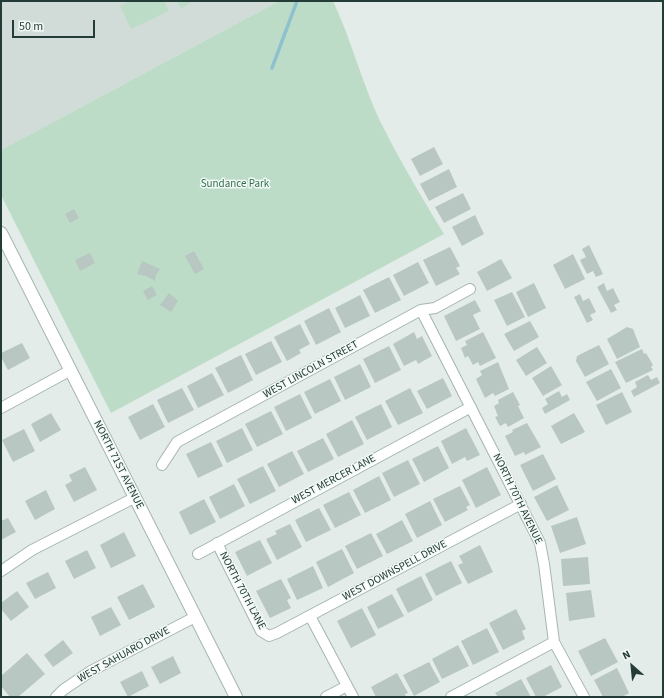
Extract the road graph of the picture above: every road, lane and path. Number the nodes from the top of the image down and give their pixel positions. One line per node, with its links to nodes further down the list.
1 (1, 233): 4 (street, NORTH 71ST AVENUE)
2 (470, 289): 3 (street, WEST LINCOLN STREET)
3 (421, 310): 5 (street, NORTH 70TH AVENUE); 7 (street, WEST LINCOLN STREET)
4 (71, 370): 6 (street); 8 (street, NORTH 71ST AVENUE)
5 (471, 407): 9 (street, NORTH 70TH AVENUE); 10 (street, WEST MERCER LANE)
6 (1, 408)
7 (162, 465)
8 (134, 498): 12 (street); 14 (street, NORTH 71ST AVENUE)
9 (521, 504): 13 (street, WEST DOWNSPELL DRIVE); 16 (street, NORTH 70TH AVENUE)
10 (217, 543): 11 (street, WEST MERCER LANE); 15 (street, NORTH 70TH LANE)
11 (198, 554)
12 (1, 571)
13 (310, 616): 15 (street, WEST DOWNSPELL DRIVE); 17 (street)
14 (195, 617): 18 (street, WEST SAHUARO DRIVE); 19 (street, NORTH 71ST AVENUE)
15 (269, 636)
16 (554, 642): 22 (street); 23 (street, NORTH 70TH AVENUE)
17 (347, 686): 20 (street); 21 (street)
18 (56, 697)
19 (236, 697)
20 (326, 697)
21 (353, 697)
22 (451, 697)
23 (584, 697)

